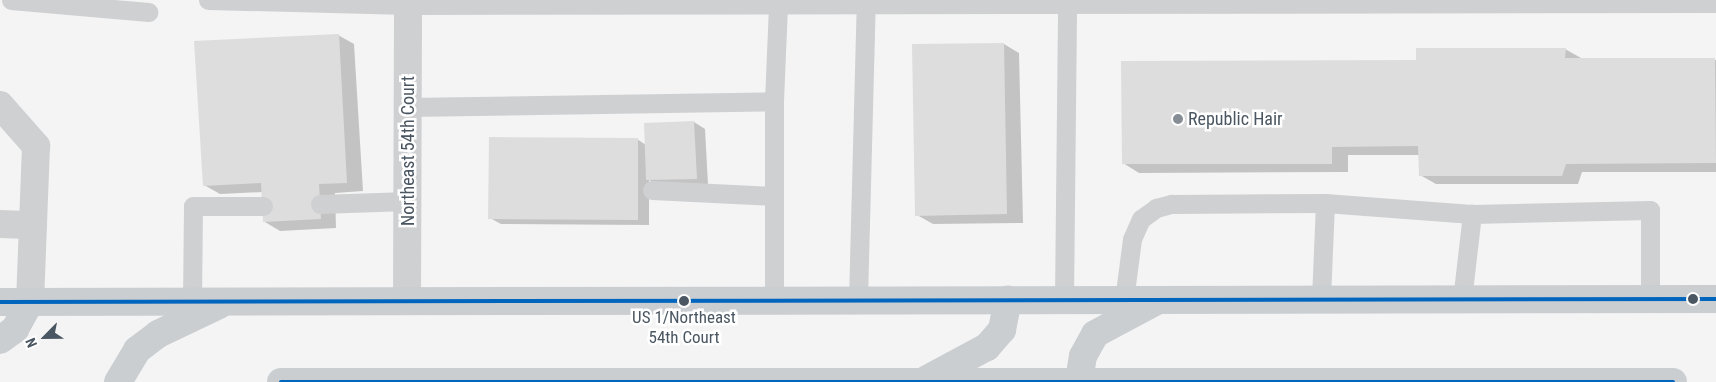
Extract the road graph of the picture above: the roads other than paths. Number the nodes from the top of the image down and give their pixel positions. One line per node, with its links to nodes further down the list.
1 (10, 0): 10 (lane)
2 (208, 0): 3 (lane)
3 (292, 2): 6 (lane)
4 (490, 2): 6 (lane); 9 (lane)
5 (1716, 2): 8 (lane)
6 (408, 3): 13 (street, Northeast 54th Court)
7 (866, 4): 8 (lane); 9 (lane); 25 (lane)
8 (1067, 4): 27 (lane)
9 (778, 5): 11 (lane)
10 (148, 12)
11 (774, 101): 13 (lane); 15 (lane)
12 (0, 105): 22 (street)
13 (408, 108): 16 (street, Northeast 54th Court)
14 (652, 190): 15 (lane)
15 (774, 196): 33 (lane)
16 (407, 201): 18 (lane); 37 (street, Northeast 54th Court)
17 (1325, 203): 20 (lane); 28 (lane); 30 (lane)
18 (320, 204)
19 (263, 206): 36 (lane)
20 (1472, 214): 23 (lane); 31 (lane)
21 (0, 224): 22 (street)
22 (33, 225): 35 (street)
23 (1650, 299): 24 (main road); 31 (main road)
24 (1716, 299)
25 (858, 300): 26 (main road); 33 (main road)
26 (1008, 300): 27 (main road); 39 (main road)
27 (1064, 300): 28 (main road)
28 (1124, 300): 29 (main road)
29 (1159, 300): 30 (main road); 40 (main road)
30 (1321, 300): 31 (main road)
31 (1462, 300)
32 (228, 301): 36 (main road); 37 (main road); 43 (main road)
33 (774, 301): 37 (main road)
34 (0, 302): 35 (main road)
35 (30, 302): 36 (main road); 38 (main road)
36 (192, 302)
37 (407, 302)
38 (0, 340)
39 (924, 381): 40 (main road); 48 (main road)
40 (1092, 381): 41 (main road)
41 (1150, 381): 42 (main road)
42 (1433, 381): 49 (main road)
43 (118, 382)
44 (281, 382): 45 (main road)
45 (319, 382): 46 (main road)
46 (415, 382): 47 (main road)
47 (606, 382): 48 (main road)
48 (762, 382)
49 (1596, 382): 50 (main road)
50 (1673, 382)

